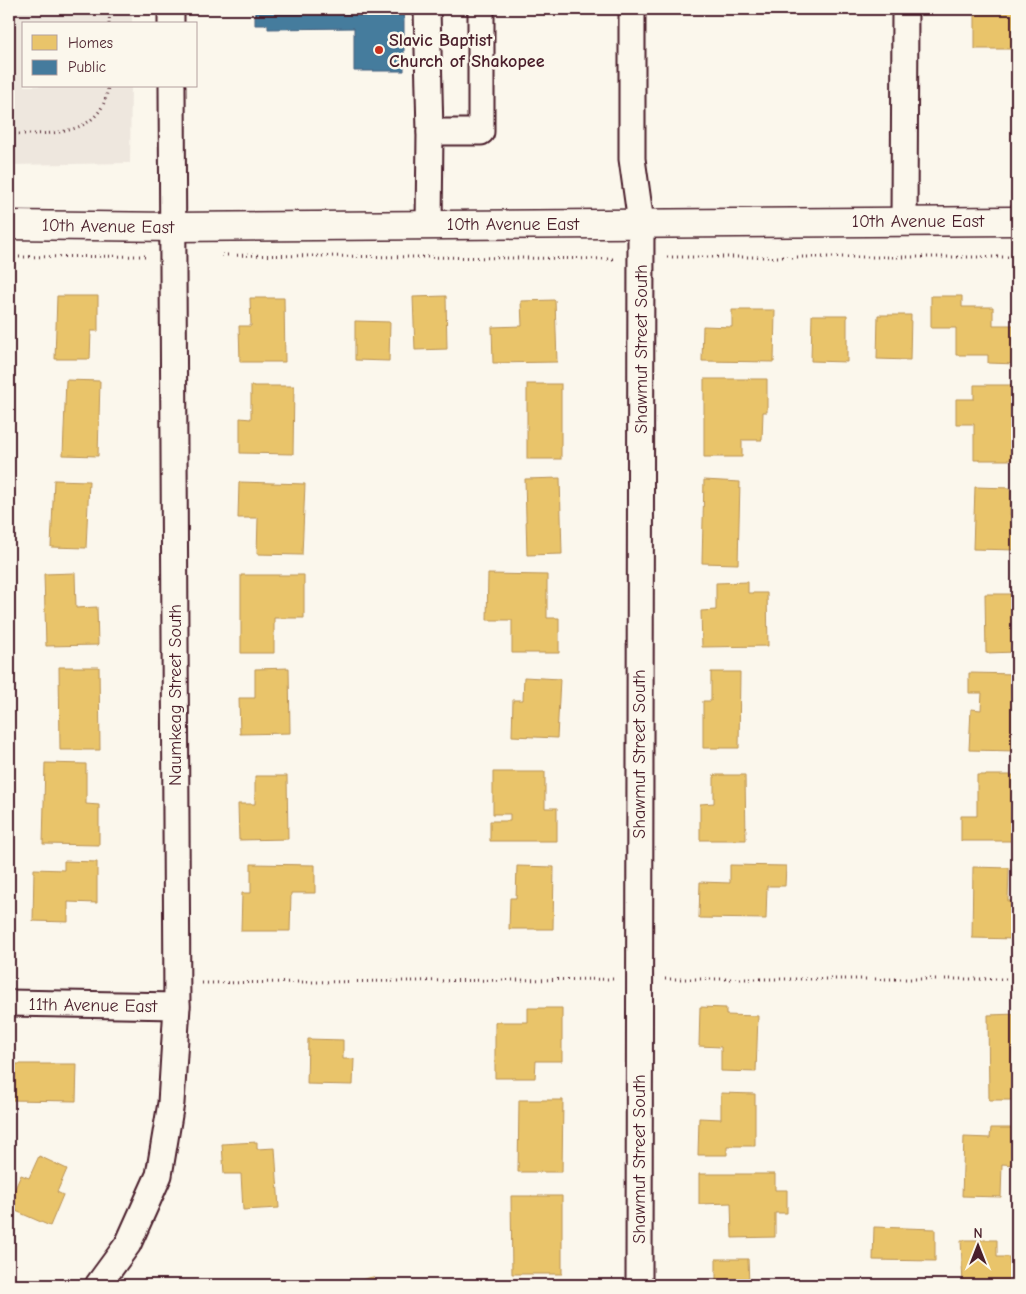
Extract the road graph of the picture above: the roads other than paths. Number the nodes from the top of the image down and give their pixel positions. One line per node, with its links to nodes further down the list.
1 (171, 9): 6 (street)
2 (427, 9): 8 (street)
3 (481, 9): 8 (street)
4 (632, 9): 11 (street, Shawmut Street South)
5 (905, 9): 9 (street)
6 (171, 22)
7 (172, 88): 14 (street, Naumkeag Street South)
8 (430, 132): 13 (street)
9 (904, 221): 10 (main road, 10th Avenue East); 11 (main road, 10th Avenue East)
10 (1017, 221)
11 (641, 223): 13 (main road, 10th Avenue East); 18 (street, Shawmut Street South)
12 (9, 225): 14 (main road, 10th Avenue East)
13 (429, 225): 14 (main road, 10th Avenue East)
14 (172, 227): 15 (street, Naumkeag Street South)
15 (176, 995): 16 (street, 11th Avenue East); 17 (street, Naumkeag Street South)
16 (9, 1003)
17 (98, 1285)
18 (639, 1285)

